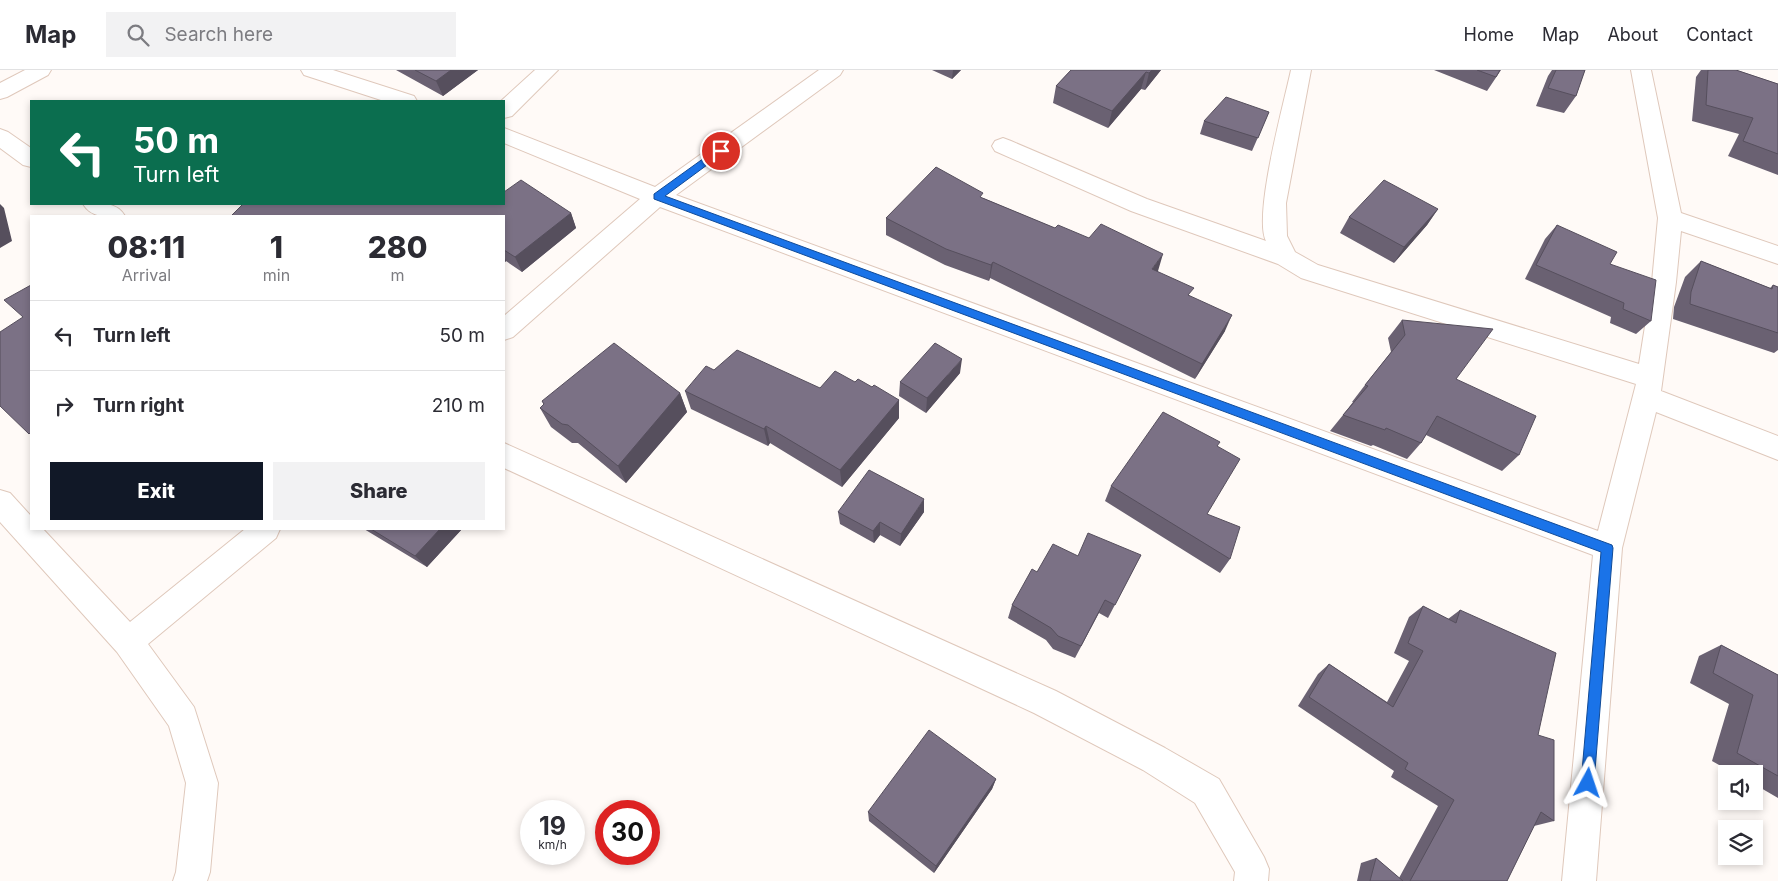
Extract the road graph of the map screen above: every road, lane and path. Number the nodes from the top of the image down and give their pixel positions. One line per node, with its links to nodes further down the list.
1 (41, 70): 7 (street)
2 (311, 70): 8 (street)
3 (548, 70): 9 (street)
4 (833, 70): 14 (street)
5 (1301, 70): 19 (street)
6 (1641, 70): 17 (street)
7 (0, 92)
8 (403, 100)
9 (505, 111)
10 (505, 134): 14 (street)
11 (0, 137): 13 (street)
12 (1003, 146): 19 (street)
13 (30, 158)
14 (657, 197): 20 (street); 26 (street)
15 (96, 205): 16 (street)
16 (112, 215)
17 (1670, 218): 18 (street); 21 (street)
18 (1778, 255)
19 (1286, 258): 21 (street)
20 (505, 329)
21 (1649, 387): 22 (street); 26 (street)
22 (1778, 448)
23 (505, 455): 29 (street)
24 (0, 502): 27 (street)
25 (265, 530): 27 (street)
26 (1608, 548): 30 (street)
27 (128, 642): 28 (street)
28 (190, 881)
29 (1251, 881)
30 (1579, 881)

